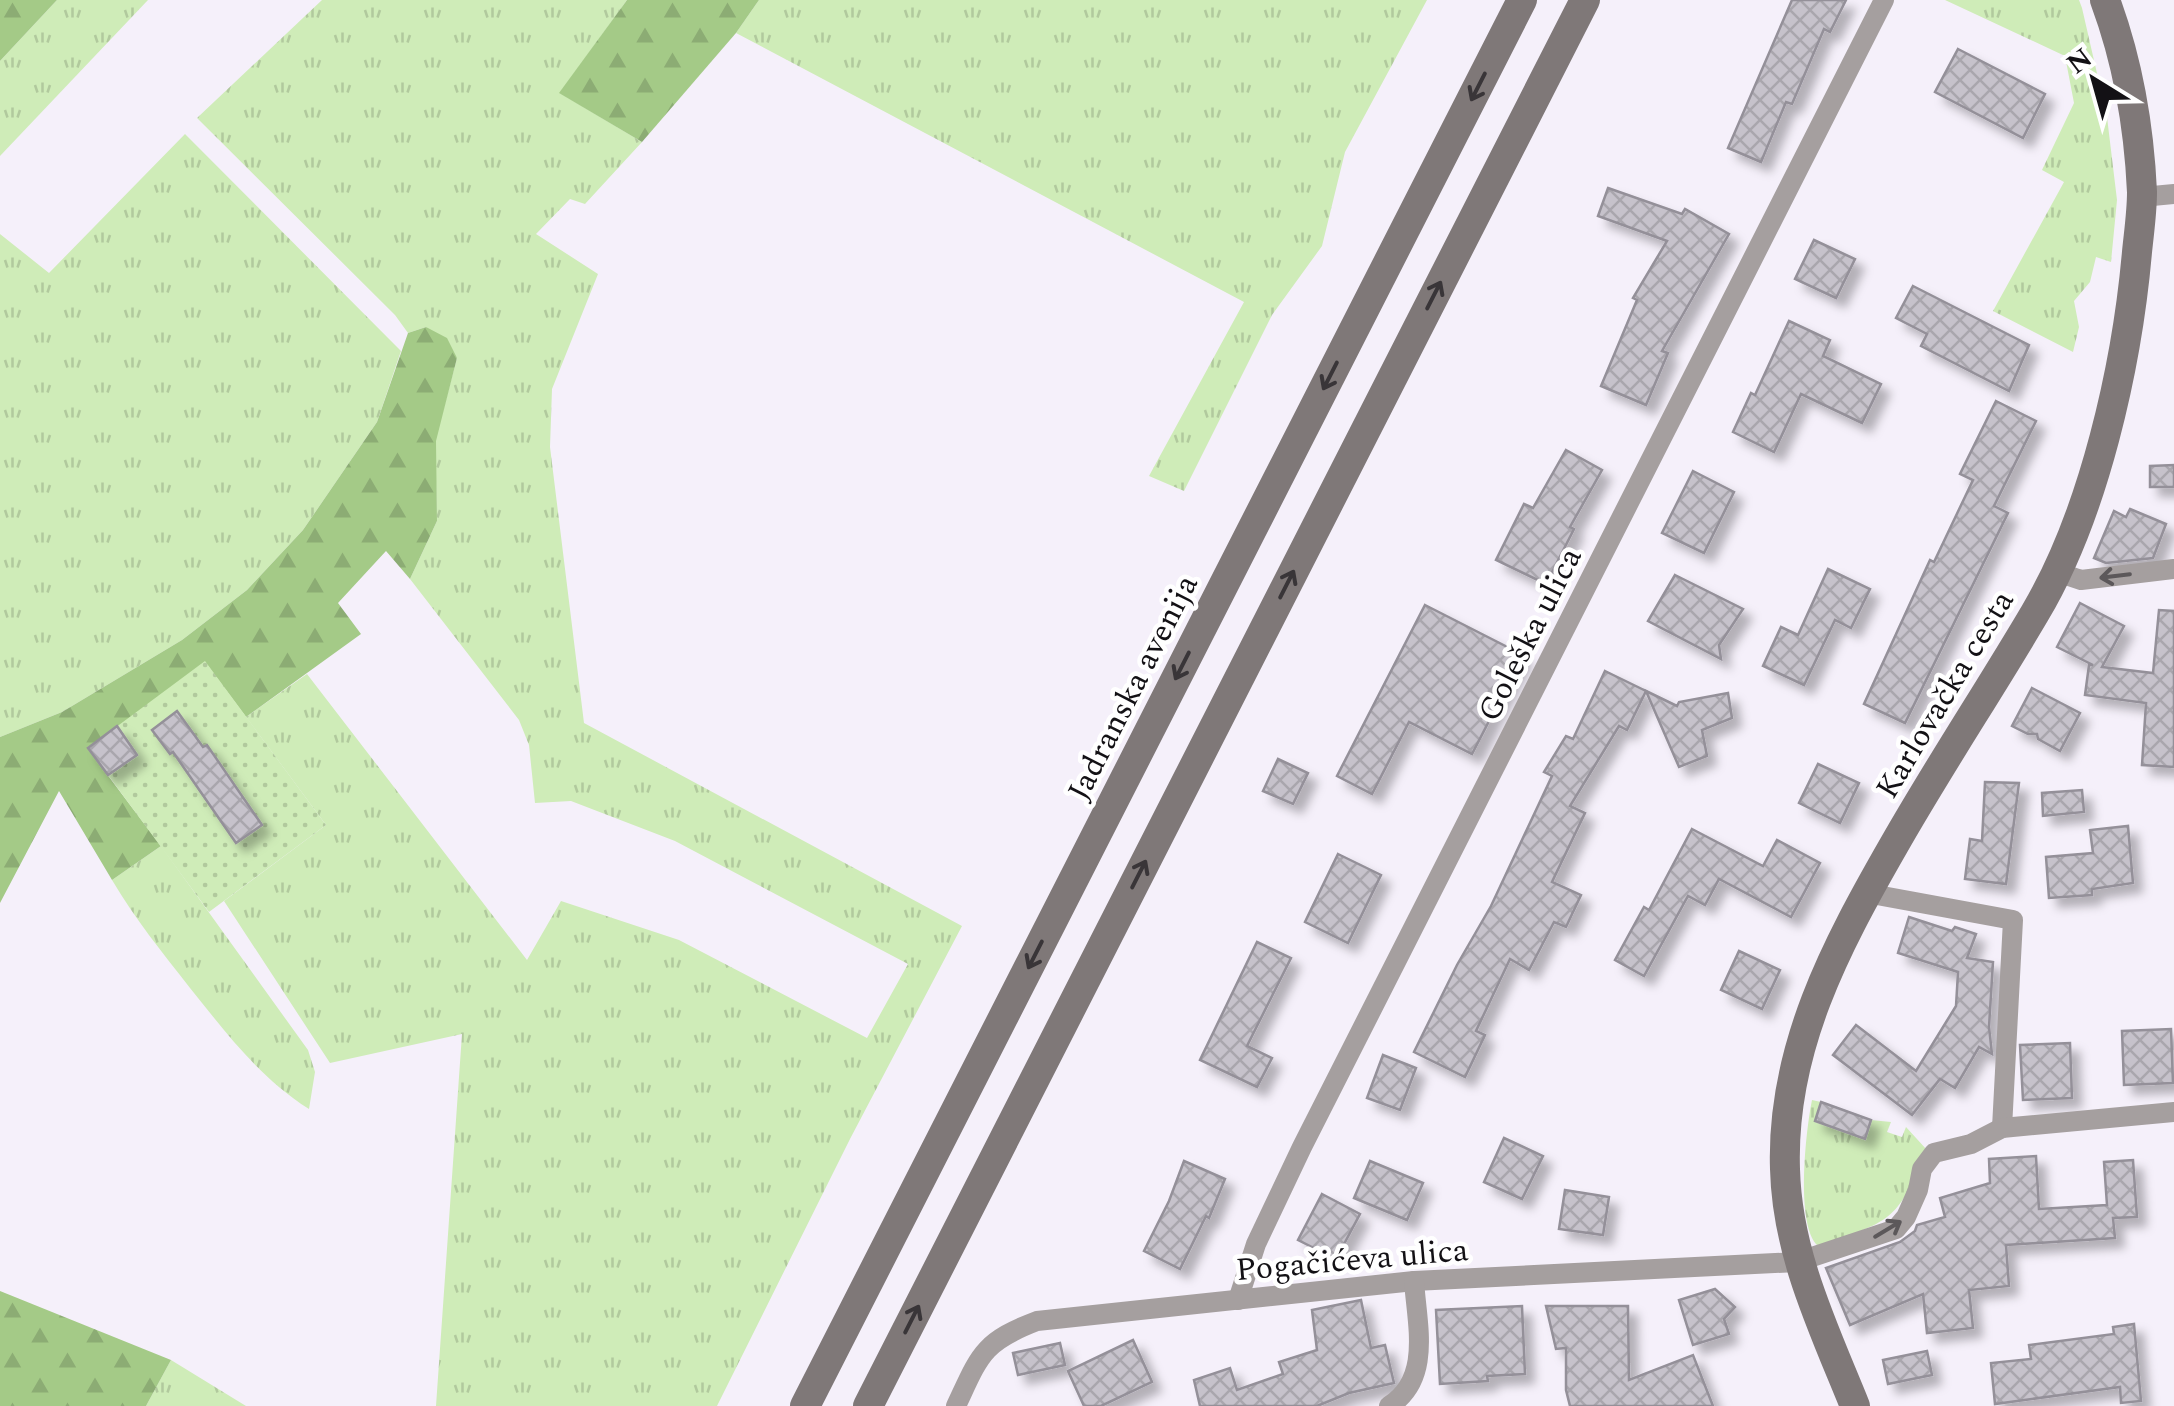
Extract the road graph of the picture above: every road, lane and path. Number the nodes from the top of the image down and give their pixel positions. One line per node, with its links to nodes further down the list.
1 (1522, 0): 15 (main road, Jadranska avenija, one-way to 15)
2 (1584, 0): 16 (main road, one-way to 2)
3 (1884, 0): 14 (street, Goleška ulica)
4 (2106, 0): 6 (main road, Karlovačka cesta)
5 (2174, 194): 6 (street)
6 (2142, 196): 8 (main road, Karlovačka cesta)
7 (2174, 570): 8 (street, one-way to 8)
8 (2057, 572): 9 (main road, Karlovačka cesta)
9 (1866, 893): 11 (street); 12 (main road, Karlovačka cesta)
10 (2174, 1112): 11 (street, Pogačićeva ulica)
11 (2002, 1128): 12 (street, Pogačićeva ulica, one-way to 11)
12 (1798, 1262): 13 (street, Pogačićeva ulica); 19 (main road, Karlovačka cesta)
13 (1414, 1281): 14 (street, Pogačićeva ulica); 18 (street)
14 (1238, 1300): 17 (street, Pogačićeva ulica)
15 (805, 1406)
16 (868, 1406)
17 (956, 1406)
18 (1389, 1406)
19 (1856, 1406)

